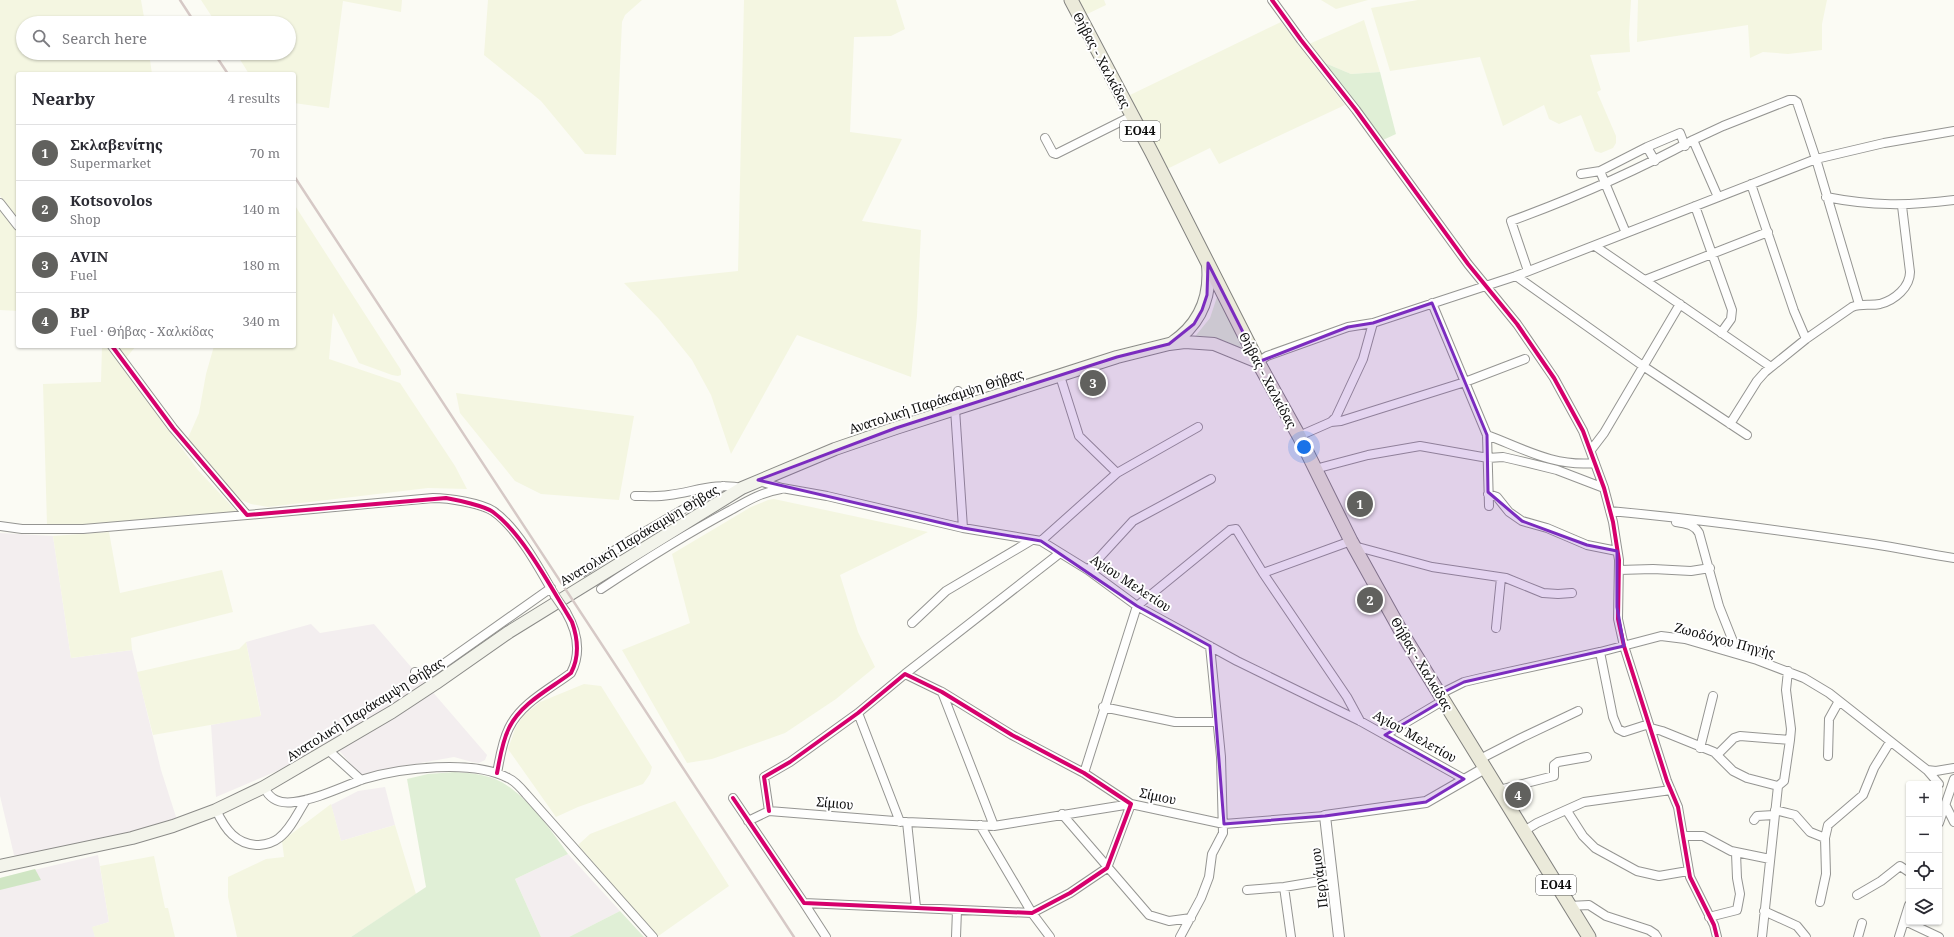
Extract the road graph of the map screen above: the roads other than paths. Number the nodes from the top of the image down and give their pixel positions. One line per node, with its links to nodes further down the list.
1 (1070, 0): 3 (main road, Θήβας - Χαλκίδας / ΕΟ44)
2 (1272, 0): 30 (street)
3 (1132, 116): 5 (street); 26 (main road, Θήβας - Χαλκίδας / ΕΟ44)
4 (1954, 132): 9 (street)
5 (1045, 138)
6 (1693, 140): 7 (street); 9 (street); 15 (street)
7 (1685, 146): 8 (street); 10 (street)
8 (1647, 147): 10 (street); 11 (street)
9 (1816, 159): 14 (street); 16 (street)
10 (1655, 161): 13 (street)
11 (1600, 172): 12 (street); 13 (street)
12 (1581, 174)
13 (1606, 184): 23 (street); 27 (street)
14 (1751, 184): 15 (street); 22 (street)
15 (1718, 197): 19 (street)
16 (1826, 197): 20 (street); 33 (street)
17 (1954, 200): 20 (street)
18 (0, 203): 21 (street)
19 (1695, 206): 23 (street); 25 (street)
20 (1902, 206): 33 (street)
21 (16, 223)
22 (1768, 232): 25 (street); 36 (street)
23 (1626, 234): 24 (street)
24 (1595, 246): 27 (street); 29 (street)
25 (1712, 254): 29 (street); 35 (street)
26 (1208, 263): 37 (main road); 40 (main road, Θήβας - Χαλκίδας / ΕΟ44)
27 (1528, 271): 28 (street)
28 (1516, 276): 30 (street); 41 (street)
29 (1646, 280): 32 (street)
30 (1484, 285): 31 (street); 53 (street)
31 (1432, 303): 34 (street); 44 (street)
32 (1680, 304): 35 (street); 41 (street)
33 (1859, 304): 36 (street)
34 (1373, 323): 40 (street); 47 (street)
35 (1721, 333): 42 (street)
36 (1806, 340): 42 (street)
37 (1169, 344): 40 (main road, Ανατολική Παράκαμψη Θήβας); 43 (main road, Ανατολική Παράκαμψη Θήβας)
38 (113, 348): 68 (street)
39 (1525, 359): 44 (street)
40 (1258, 362): 52 (main road, Θήβας - Χαλκίδας / ΕΟ44)
41 (1643, 366): 48 (street); 53 (street)
42 (1771, 367): 48 (street)
43 (1060, 376): 46 (main road, Ανατολική Παράκαμψη Θήβας); 57 (street)
44 (1465, 382): 47 (street); 50 (street)
45 (958, 391): 46 (street)
46 (955, 409): 59 (main road, Ανατολική Παράκαμψη Θήβας); 70 (street)
47 (1331, 422): 52 (street)
48 (1730, 424): 51 (street)
49 (1198, 427): 57 (street)
50 (1487, 435): 54 (street); 55 (street)
51 (1747, 435)
52 (1299, 436): 56 (main road, Θήβας - Χαλκίδας / ΕΟ44)
53 (1591, 450): 55 (street)
54 (1488, 458): 56 (street); 63 (street); 64 (street)
55 (1595, 464): 63 (street)
56 (1315, 469): 73 (main road, Θήβας - Χαλκίδας / ΕΟ44)
57 (1117, 473): 72 (street)
58 (1211, 479): 78 (street)
59 (758, 480): 61 (main road, Ανατολική Παράκαμψη Θήβας); 62 (street, Αγίου Μελετίου)
60 (723, 486): 61 (street); 65 (street); 80 (street)
61 (742, 488): 110 (main road, Ανατολική Παράκαμψη Θήβας)
62 (782, 488): 70 (street, Αγίου Μελετίου); 84 (street)
63 (1604, 488): 67 (street)
64 (1488, 494): 66 (street); 74 (street)
65 (635, 496)
66 (1488, 506)
67 (1611, 514): 74 (street); 76 (street); 77 (street)
68 (247, 515): 69 (street); 83 (street)
69 (0, 526)
70 (963, 528): 71 (street, Αγίου Μελετίου)
71 (1032, 540): 72 (street, Αγίου Μελετίου); 87 (street)
72 (1041, 541): 75 (street, Αγίου Μελετίου)
73 (1353, 543): 81 (street); 82 (street); 98 (main road, Θήβας - Χαλκίδας / ΕΟ44)
74 (1617, 551): 79 (street)
75 (1060, 553): 78 (street, Αγίου Μελετίου); 95 (street)
76 (1954, 558)
77 (1710, 568): 79 (street); 92 (street)
78 (1088, 570): 86 (street, Αγίου Μελετίου)
79 (1619, 570): 90 (street)
80 (583, 572)
81 (1262, 573): 86 (street); 103 (street)
82 (1501, 578): 85 (street); 88 (street)
83 (551, 588): 94 (street); 118 (street, bridge)
84 (601, 589)
85 (1572, 593)
86 (1137, 606): 89 (street, Αγίου Μελετίου); 100 (street)
87 (912, 623)
88 (1496, 628)
89 (1210, 646): 103 (street, Αγίου Μελετίου); 104 (street)
90 (1624, 646): 91 (street, Ζωοδόχου Πηγής); 92 (street, Ζωοδόχου Πηγής); 105 (street)
91 (1600, 652): 98 (street, Ζωοδόχου Πηγής); 105 (street)
92 (1738, 654): 93 (street, Ζωοδόχου Πηγής)
93 (1788, 671): 99 (street, Ζωοδόχου Πηγής); 107 (street)
94 (414, 672)
95 (905, 674): 96 (street); 102 (street)
96 (942, 692): 119 (street); 146 (street)
97 (1713, 696): 109 (street)
98 (1442, 697): 106 (street, Ζωοδόχου Πηγής); 115 (main road, Θήβας - Χαλκίδας / ΕΟ44)
99 (1839, 701): 108 (street, Ζωοδόχου Πηγής); 112 (street)
100 (1104, 707): 104 (street); 119 (street)
101 (1578, 711): 115 (street)
102 (858, 713): 134 (street); 142 (street)
103 (1360, 721): 106 (street, Αγίου Μελετίου)
104 (1216, 722): 144 (street)
105 (1650, 726): 109 (street); 127 (street)
106 (1385, 735): 120 (street, Αγίου Μελετίου)
107 (1790, 740): 111 (street); 124 (street)
108 (1890, 742): 117 (street, Ζωοδόχου Πηγής); 149 (street)
109 (1700, 748): 111 (street)
110 (328, 750): 122 (street); 125 (main road, Ανατολική Παράκαμψη Θήβας)
111 (1717, 755): 124 (street)
112 (1828, 756)
113 (1587, 757): 126 (street)
114 (1954, 761): 116 (street)
115 (1483, 764): 120 (street, Αγίου Μελετίου); 126 (main road, Θήβας - Χαλκίδας / ΕΟ44)
116 (1951, 768): 117 (street)
117 (1927, 770): 123 (street, Ζωοδόχου Πηγής)
118 (497, 773): 122 (street); 172 (street)
119 (1084, 773): 132 (street)
120 (1464, 779): 138 (street, Σίμιου)
121 (1954, 779): 131 (street)
122 (361, 780): 130 (street)
123 (1936, 781)
124 (1778, 786): 136 (street)
125 (264, 787): 130 (street); 133 (main road, Ανατολική Παράκαμψη Θήβας)
126 (1499, 790): 147 (main road, Θήβας - Χαλκίδας / ΕΟ44)
127 (1671, 790): 135 (street); 148 (street)
128 (1942, 792): 131 (street, Ζωοδόχου Πηγής)
129 (734, 798): 140 (street)
130 (306, 800): 133 (street)
131 (1946, 803): 139 (street); 143 (street, Ζωοδόχου Πηγής)
132 (1131, 804): 137 (street, Σίμιου); 144 (street, Σίμιου); 153 (street)
133 (216, 810): 152 (main road, Ανατολική Παράκαμψη Θήβας)
134 (769, 811): 140 (street); 142 (street, Σίμιου)
135 (1567, 811): 147 (street); 155 (street)
136 (1775, 812): 141 (street); 149 (street); 151 (street)
137 (1062, 814): 146 (street, Σίμιου); 153 (street)
138 (1325, 816): 144 (street, Σίμιου); 156 (street, Περγάμου)
139 (1941, 817)
140 (748, 820): 161 (street)
141 (1754, 820)
142 (903, 822): 145 (street, Σίμιου); 163 (street)
143 (1954, 822)
144 (1224, 824): 169 (street)
145 (980, 826): 146 (street, Σίμιου); 166 (street)
146 (994, 826)
147 (1524, 832): 162 (main road, Θήβας - Χαλκίδας / ΕΟ44)
148 (1684, 836): 150 (street); 155 (street)
149 (1825, 838): 160 (street)
150 (1736, 853): 151 (street); 167 (street)
151 (1770, 859): 165 (street)
152 (0, 866)
153 (1107, 868): 166 (street); 169 (street)
154 (1906, 870): 159 (street)
155 (1688, 871): 167 (street)
156 (1332, 878): 157 (street); 178 (street, Περγάμου)
157 (1284, 887): 158 (street); 177 (street)
158 (1246, 890)
159 (1857, 895)
160 (1820, 902)
161 (804, 903): 163 (street); 173 (street)
162 (1569, 906): 179 (main road, Θήβας - Χαλκίδας / ΕΟ44); 180 (street)
163 (916, 907): 164 (street)
164 (957, 910): 166 (street); 174 (street)
165 (1764, 911): 182 (street); 183 (street)
166 (1032, 914): 175 (street)
167 (1709, 917): 181 (street)
168 (1906, 917): 170 (street)
169 (1191, 918): 176 (street)
170 (1905, 921): 185 (street); 186 (street)
171 (1862, 923): 184 (street)
172 (653, 937)
173 (826, 937)
174 (956, 937)
175 (1050, 937)
176 (1180, 937)
177 (1291, 937)
178 (1339, 937)
179 (1590, 937)
180 (1657, 937)
181 (1717, 937)
182 (1762, 937)
183 (1806, 937)
184 (1858, 937)
185 (1899, 937)
186 (1939, 937)

